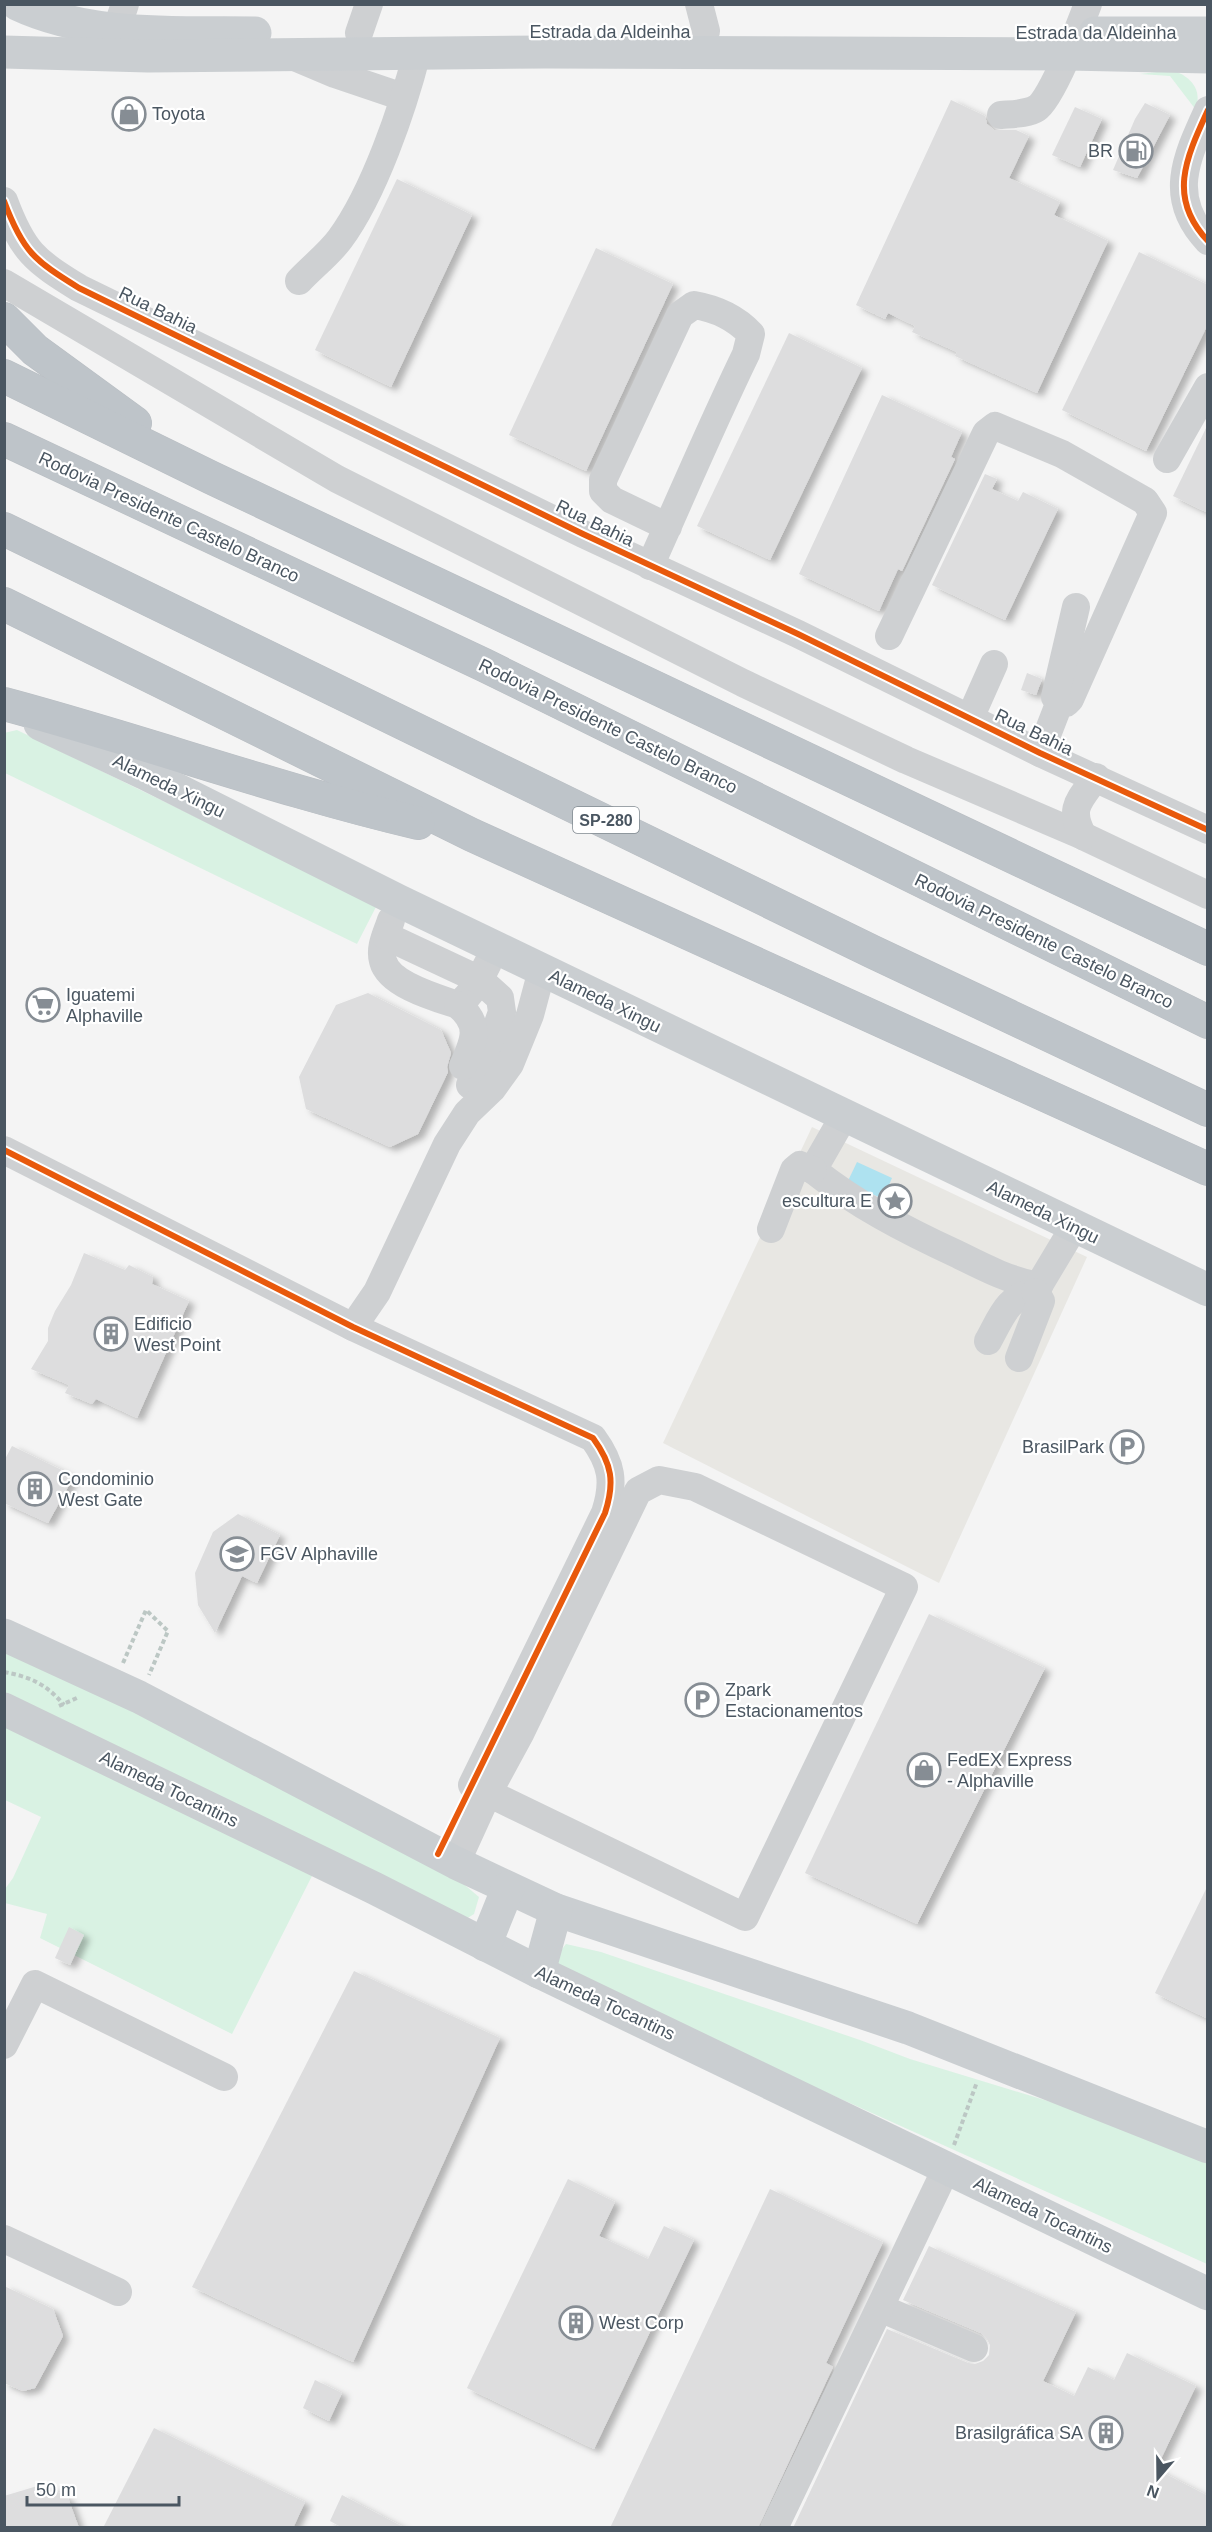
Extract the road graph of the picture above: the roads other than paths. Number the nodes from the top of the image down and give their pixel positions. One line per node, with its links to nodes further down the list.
1 (17, 4): 2 (main road, Estrada da Aldeinha)
2 (60, 13): 3 (main road, Estrada da Aldeinha); 9 (main road)
3 (121, 16): 5 (main road, Estrada da Aldeinha)
4 (702, 18): 5 (main road, Estrada da Aldeinha); 6 (main road, Estrada da Aldeinha)
5 (364, 19)
6 (1078, 30): 7 (main road, Estrada da Aldeinha); 10 (main road, Estrada da Aldeinha); 12 (main road, Estrada da Aldeinha); 15 (street)
7 (1208, 33)
8 (4, 52): 9 (main road, Estrada da Aldeinha)
9 (39, 53): 11 (main road, Estrada da Aldeinha)
10 (417, 53): 11 (main road, Estrada da Aldeinha); 13 (street)
11 (287, 54): 13 (street)
12 (1208, 57)
13 (403, 97): 18 (street)
14 (1208, 110): 17 (street)
15 (1001, 115)
16 (4, 201): 28 (street, Rua Bahia)
17 (1208, 241)
18 (299, 282)
19 (4, 283): 40 (street)
20 (4, 319): 25 (highway)
21 (4, 376): 25 (highway)
22 (1208, 387): 24 (street)
23 (4, 439): 49 (highway, Rodovia Presidente Castelo Branco)
24 (1167, 459)
25 (212, 478): 45 (highway)
26 (668, 527): 26 (street); 28 (street)
27 (4, 529): 50 (highway, SP-280)
28 (650, 566): 35 (street, Rua Bahia)
29 (4, 604): 39 (highway)
30 (1076, 607): 33 (street)
31 (889, 636): 33 (street)
32 (994, 664): 35 (street)
33 (1059, 704): 36 (street)
34 (6, 709): 39 (highway); 42 (main road, Alameda Xingu)
35 (970, 718): 36 (street, Rua Bahia)
36 (1040, 753): 37 (street, Rua Bahia)
37 (1096, 777): 38 (street, Rua Bahia); 40 (street)
38 (1208, 830)
39 (472, 835): 53 (highway)
40 (1083, 836): 41 (street)
41 (1208, 895)
42 (399, 901): 43 (street); 44 (main road, Alameda Xingu)
43 (386, 936): 47 (street); 48 (street)
44 (494, 947): 46 (main road, Alameda Xingu); 47 (street)
45 (1208, 949)
46 (542, 970): 51 (main road, Alameda Xingu); 59 (street)
47 (480, 980): 48 (street); 48 (street)
48 (458, 1005)
49 (1208, 1022)
50 (1208, 1110)
51 (844, 1116): 54 (street); 55 (main road, Alameda Xingu)
52 (4, 1150): 59 (street)
53 (1208, 1169)
54 (813, 1170): 56 (street); 57 (street)
55 (1074, 1227): 57 (street); 58 (main road, Alameda Xingu)
56 (771, 1229)
57 (1037, 1289): 60 (street); 61 (street)
58 (1208, 1290)
59 (353, 1328): 65 (street)
60 (988, 1341)
61 (1019, 1358)
62 (4, 1635): 65 (main road)
63 (18, 1716): 68 (main road, Alameda Tocantins)
64 (488, 1793): 64 (street); 65 (street)
65 (447, 1859): 66 (main road)
66 (508, 1888): 67 (main road); 68 (main road)
67 (556, 1910): 69 (main road); 72 (main road)
68 (484, 1945): 69 (main road, Alameda Tocantins)
69 (539, 1972): 73 (main road, Alameda Tocantins)
70 (4, 2044): 71 (street)
71 (224, 2077)
72 (1208, 2147)
73 (946, 2169): 76 (main road, Alameda Tocantins); 77 (street)
74 (4, 2239): 75 (street)
75 (118, 2292)
76 (1208, 2294)
77 (880, 2307): 78 (street); 79 (street)
78 (974, 2348)
79 (774, 2528)

